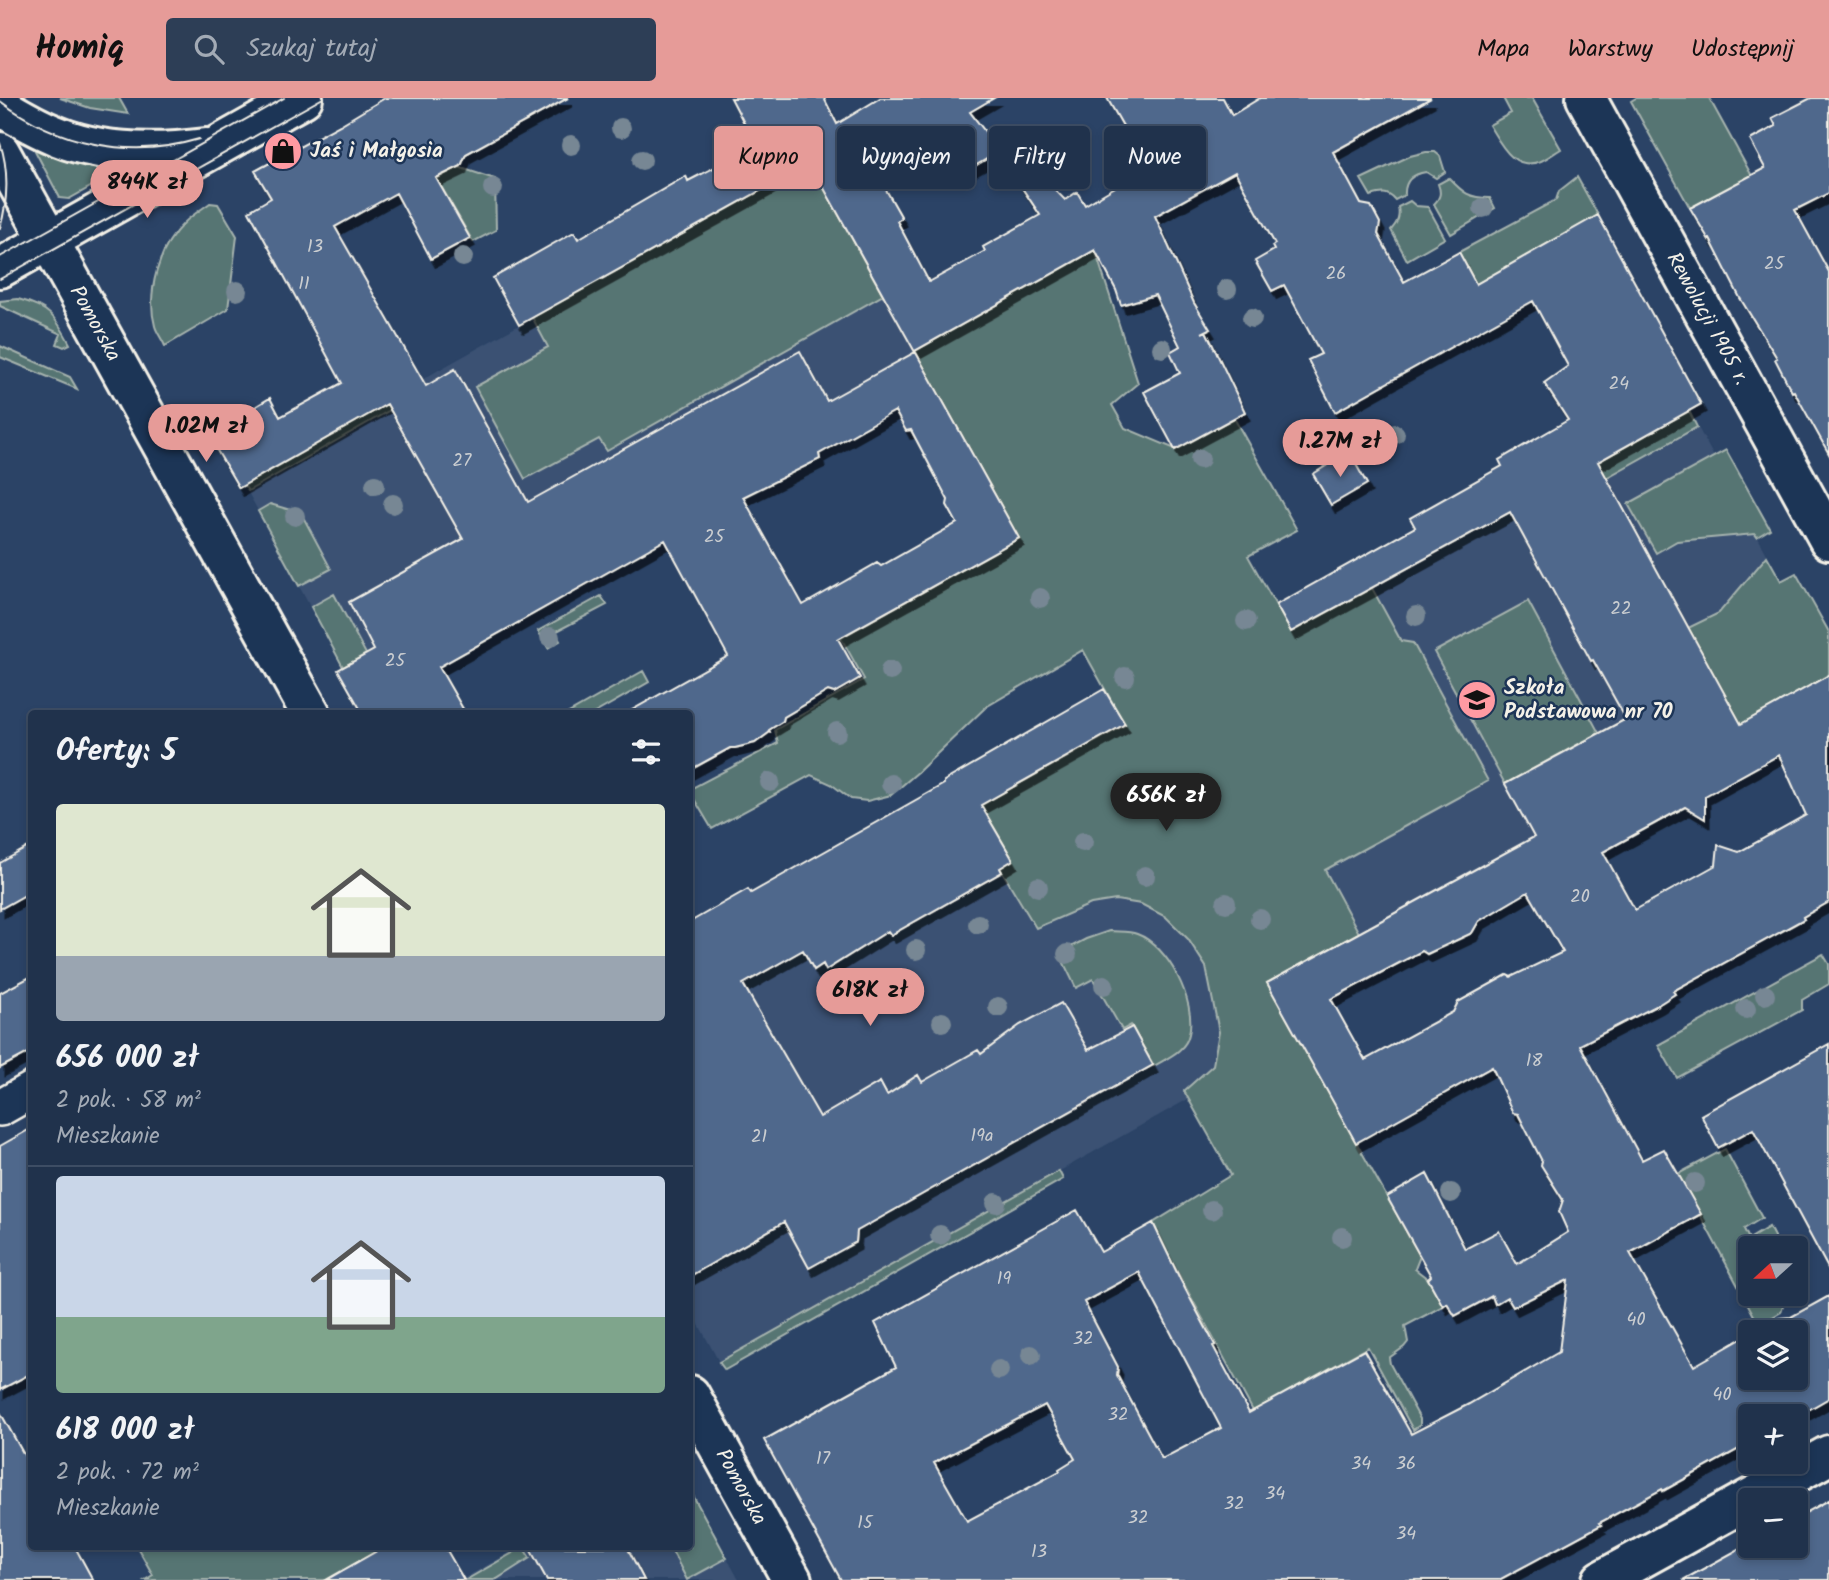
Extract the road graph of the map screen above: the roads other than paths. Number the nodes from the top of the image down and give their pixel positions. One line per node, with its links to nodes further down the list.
1 (303, 98): 4 (street)
2 (1586, 98): 8 (street, Rewolucji 1905 r.)
3 (0, 106): 4 (street)
4 (215, 147): 6 (street)
5 (0, 152): 6 (street, Pomorska)
6 (49, 241): 7 (street); 9 (street, Pomorska)
7 (0, 268)
8 (1829, 540)
9 (309, 710)
10 (28, 1092): 11 (street)
11 (0, 1108)
12 (693, 1400): 14 (street, Pomorska)
13 (1829, 1455): 15 (street)
14 (792, 1580)
15 (1602, 1580)

